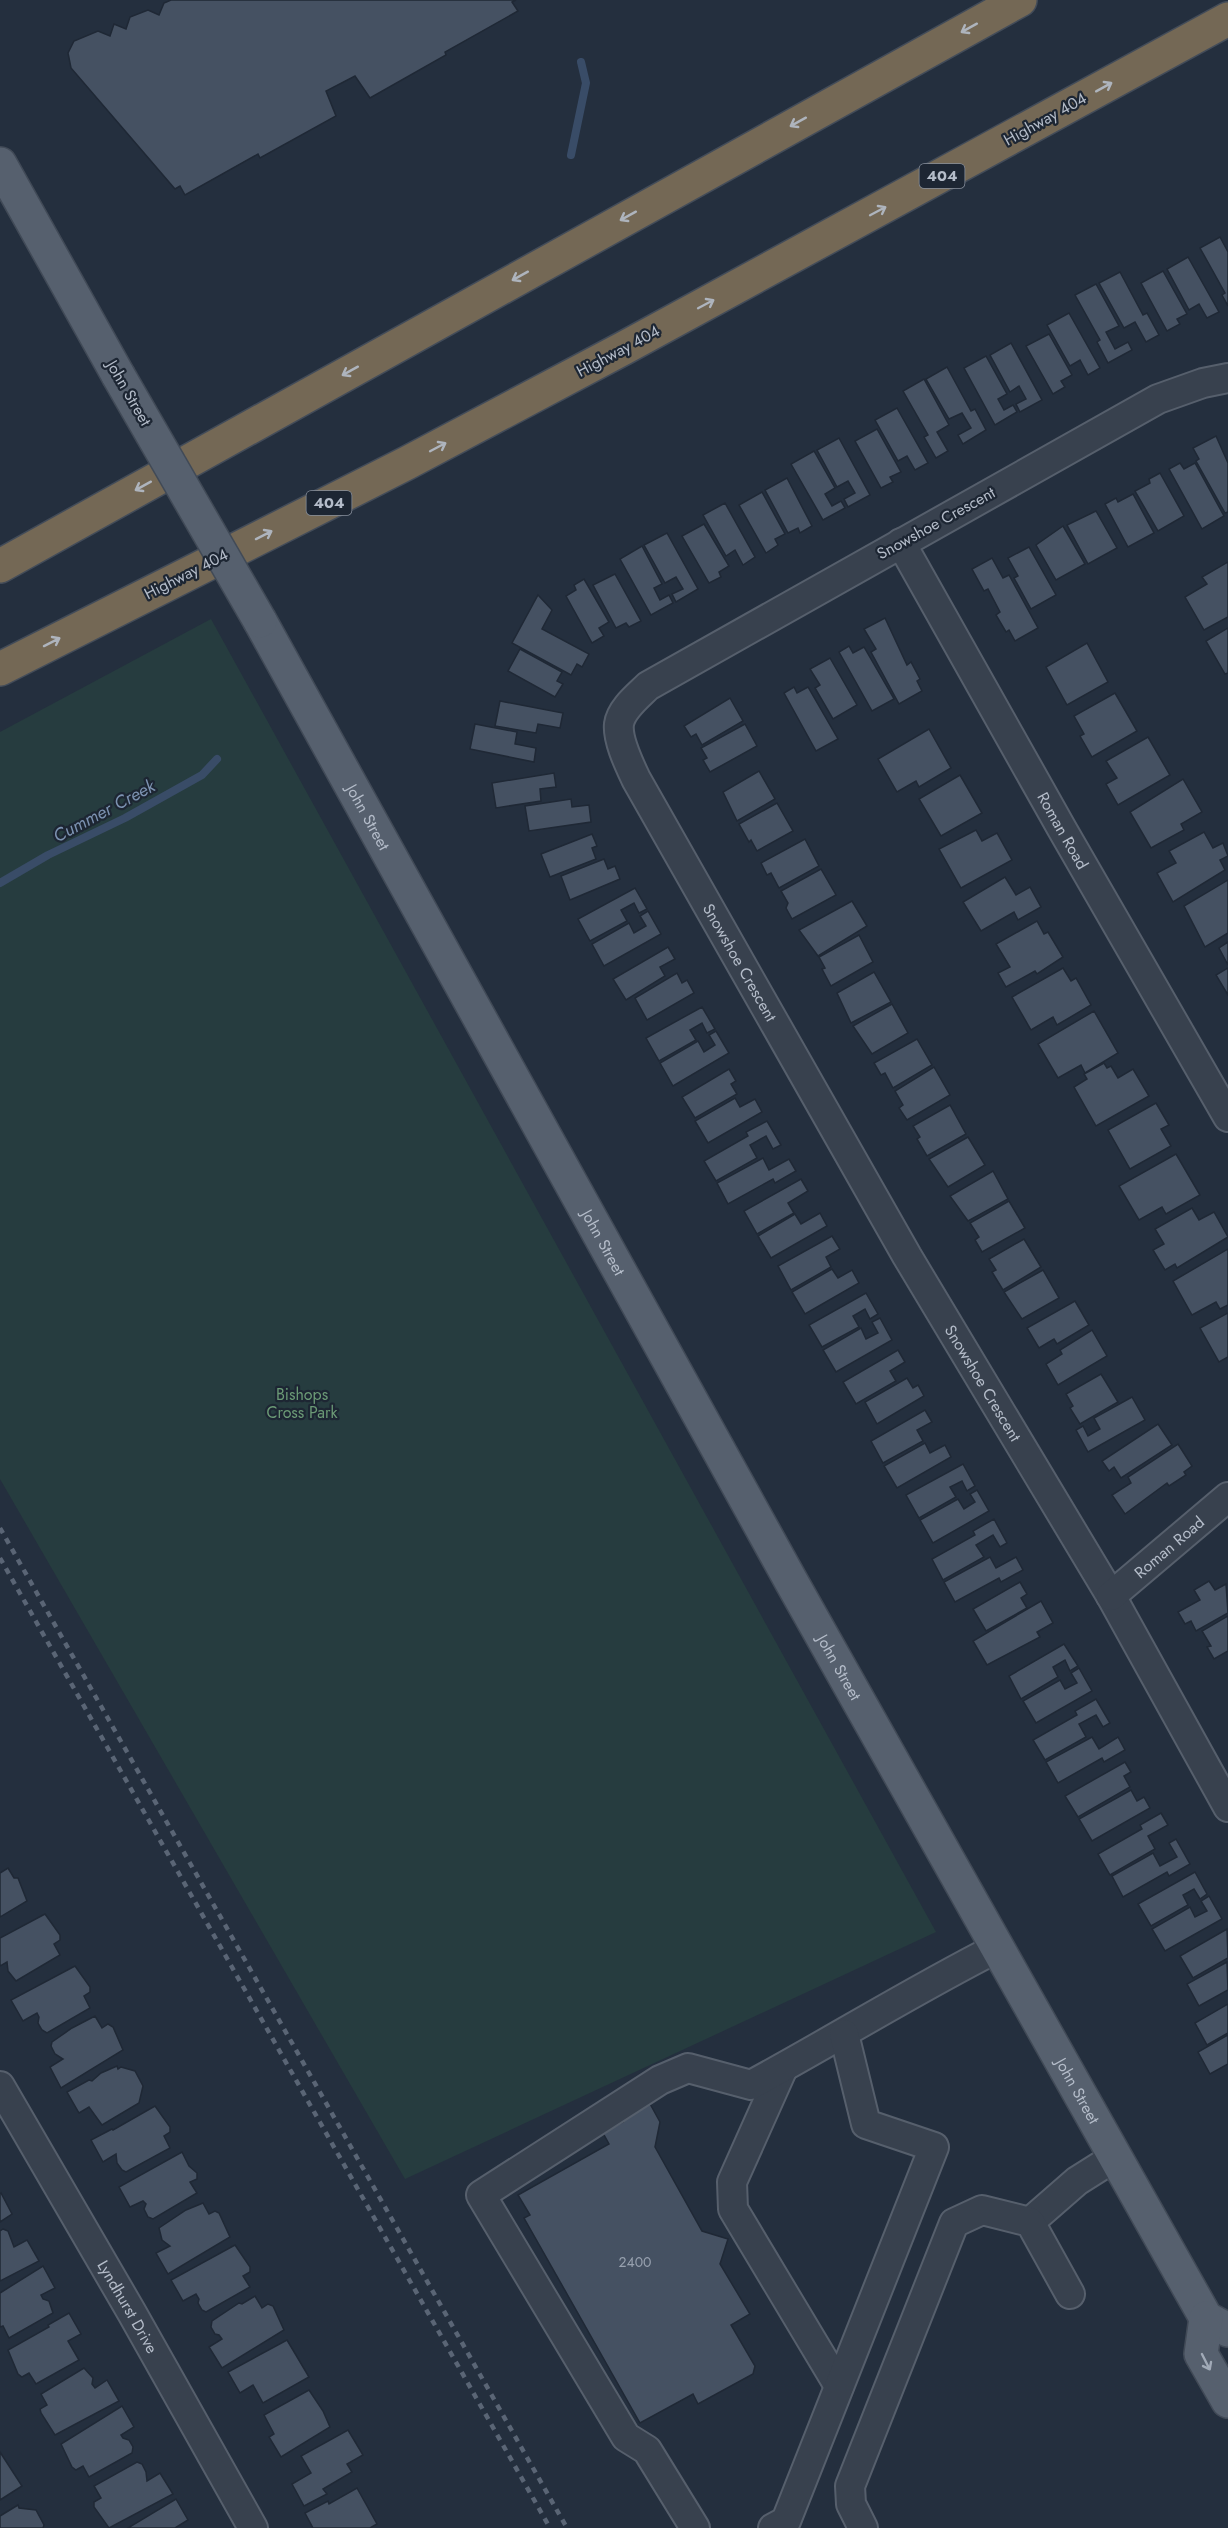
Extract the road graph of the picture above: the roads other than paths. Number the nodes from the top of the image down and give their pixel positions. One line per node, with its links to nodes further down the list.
1 (1020, 0): 6 (highway, one-way to 6)
2 (1228, 19): 7 (highway, Highway 404 / 404, one-way to 2)
3 (0, 165): 12 (main road, John Street, bridge)
4 (1228, 378): 5 (street, Snowshoe Crescent)
5 (901, 543): 8 (street, Roman Road); 10 (street, Snowshoe Crescent)
6 (0, 566)
7 (0, 669)
8 (1228, 1117)
9 (1228, 1497): 10 (street, Roman Road)
10 (1111, 1596): 11 (street, Snowshoe Crescent)
11 (1228, 1807)
12 (998, 1948): 13 (street); 16 (main road, John Street)
13 (844, 2034): 14 (street); 20 (street)
14 (783, 2068): 20 (street); 23 (street)
15 (0, 2086): 22 (street, Lyndhurst Drive)
16 (1115, 2157): 17 (street); 19 (main road, John Street)
17 (1030, 2222): 18 (street); 25 (street)
18 (1070, 2294)
19 (1217, 2324): 21 (main road, John Street, one-way to 21)
20 (839, 2386): 24 (street)
21 (1228, 2401)
22 (253, 2528)
23 (695, 2528)
24 (773, 2528)
25 (863, 2528)

